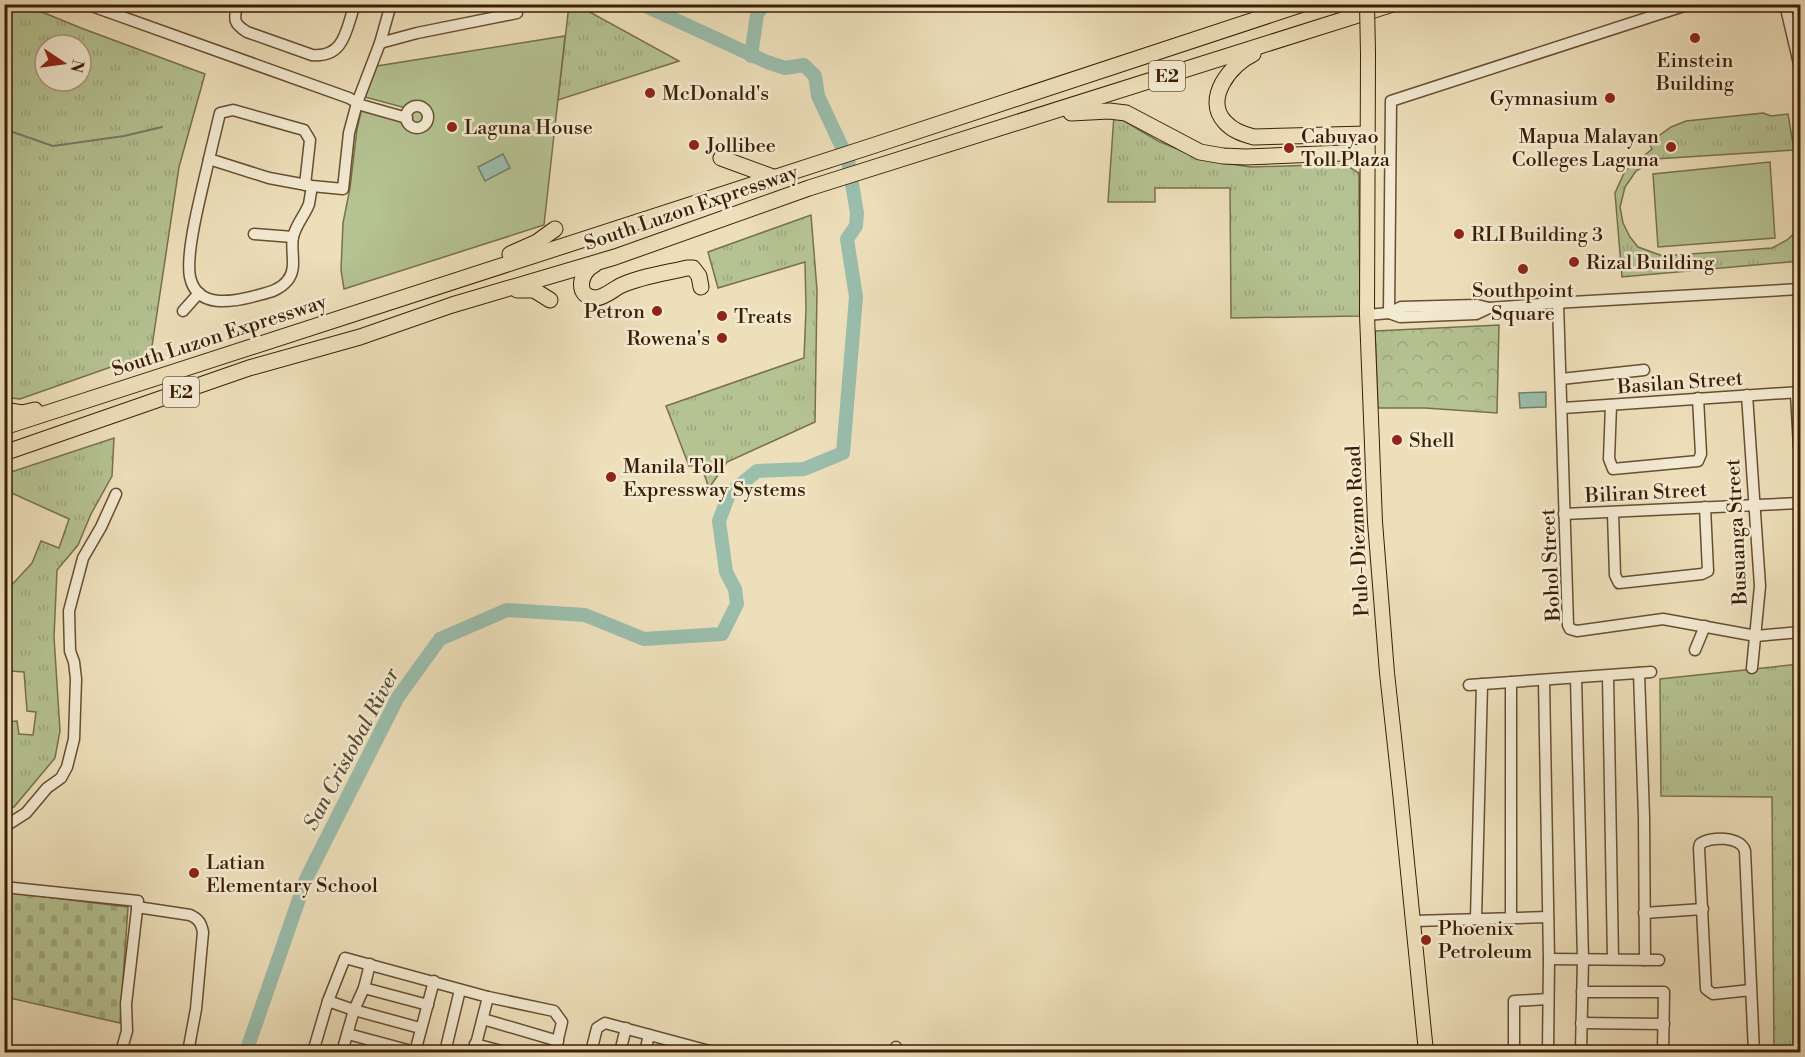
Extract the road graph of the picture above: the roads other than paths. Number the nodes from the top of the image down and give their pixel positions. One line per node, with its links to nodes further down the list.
1 (86, 4): 14 (street)
2 (237, 4): 3 (street)
3 (354, 4)
4 (391, 4): 12 (street)
5 (1303, 4): 21 (highway, South Luzon Expressway / E2)
6 (1366, 4): 17 (main road, Pulo-Diezmo Road, bridge)
7 (1393, 4): 11 (highway, South Luzon Expressway / E2)
8 (1690, 4): 35 (street)
9 (1785, 4): 13 (street)
10 (517, 13): 12 (street)
11 (1287, 38): 15 (highway, South Luzon Expressway / E2); 17 (highway)
12 (380, 43): 14 (street)
13 (1800, 68)
14 (354, 100): 16 (street); 22 (street)
15 (1047, 114): 18 (highway); 26 (highway, South Luzon Expressway / E2)
16 (408, 115)
17 (1367, 134): 18 (main road, Pulo-Diezmo Road)
18 (1367, 152): 36 (main road, Pulo-Diezmo Road)
19 (721, 158): 21 (highway)
20 (209, 159): 22 (street); 22 (street); 30 (street)
21 (774, 177): 27 (highway, South Luzon Expressway / E2)
22 (308, 185): 25 (street)
23 (555, 229): 27 (highway)
24 (255, 234): 25 (street)
25 (293, 237): 30 (street)
26 (615, 257): 28 (highway); 31 (highway, South Luzon Expressway / E2)
27 (482, 273): 41 (highway, South Luzon Expressway / E2)
28 (701, 287)
29 (1800, 289): 33 (street)
30 (199, 293): 34 (street)
31 (485, 296): 32 (highway); 48 (highway, South Luzon Expressway / E2)
32 (550, 300)
33 (1558, 303): 35 (street); 38 (street, Bohol Street)
34 (183, 311)
35 (1389, 314): 36 (street)
36 (1367, 315): 74 (main road, Pulo-Diezmo Road)
37 (1644, 370): 38 (street)
38 (1561, 379): 44 (street, Bohol Street)
39 (1798, 392): 40 (street, Basilan Street); 47 (street)
40 (1747, 395): 42 (street, Basilan Street); 51 (street, Busuanga Street)
41 (94, 397): 45 (highway); 46 (highway, South Luzon Expressway / E2)
42 (1698, 398): 43 (street, Basilan Street); 43 (street)
43 (1611, 405): 44 (street, Basilan Street)
44 (1563, 408): 54 (street, Bohol Street)
45 (4, 410)
46 (4, 427)
47 (1800, 450)
48 (4, 453)
49 (116, 494): 66 (street)
50 (1800, 503): 51 (street, Biliran Street)
51 (1754, 505): 52 (street, Biliran Street); 57 (street, Busuanga Street)
52 (1705, 507): 53 (street, Biliran Street); 53 (street)
53 (1613, 513): 54 (street, Biliran Street)
54 (1564, 514): 55 (street, Bohol Street)
55 (1705, 626): 57 (street, Bohol Street); 58 (street)
56 (1800, 632): 57 (street, Bohol Street)
57 (1756, 636): 59 (street, Busuanga Street)
58 (1695, 650)
59 (1752, 668)
60 (1608, 676): 61 (street); 70 (street); 77 (street)
61 (1576, 678): 62 (street); 76 (street)
62 (1544, 681): 63 (street); 71 (street)
63 (1511, 682): 64 (street); 72 (street)
64 (1482, 684): 65 (street); 73 (street)
65 (1469, 685)
66 (4, 827)
67 (4, 887): 68 (street)
68 (137, 907): 103 (street); 104 (street)
69 (1702, 909): 70 (street); 84 (street); 84 (street)
70 (1644, 913): 78 (street)
71 (1548, 916): 72 (street); 75 (street)
72 (1510, 918): 73 (street)
73 (1476, 919): 74 (street)
74 (1414, 921): 113 (main road, Pulo-Diezmo Road)
75 (1549, 959): 76 (street); 87 (street)
76 (1583, 959): 77 (street); 85 (street)
77 (1613, 959): 78 (street)
78 (1644, 960): 79 (street)
79 (1659, 960)
80 (370, 964): 81 (street); 82 (street); 88 (street)
81 (434, 981): 83 (street); 89 (street)
82 (364, 988): 89 (street); 90 (street)
83 (460, 990): 86 (street); 106 (street)
84 (1751, 990): 118 (street)
85 (1582, 992): 92 (street); 93 (street)
86 (488, 997): 91 (street); 98 (street)
87 (1548, 999): 114 (street); 115 (street)
88 (328, 1001): 90 (street); 102 (street)
89 (428, 1005): 94 (street)
90 (354, 1010): 94 (street); 96 (street)
91 (483, 1019): 98 (street); 99 (street)
92 (1581, 1023): 93 (street); 116 (street)
93 (1664, 1024): 117 (street)
94 (420, 1028): 96 (street)
95 (626, 1028): 97 (street); 109 (street); 110 (street)
96 (348, 1034): 105 (street)
97 (649, 1035): 100 (street); 111 (street)
98 (558, 1041): 108 (street)
99 (475, 1048): 107 (street)
100 (673, 1048): 101 (street)
101 (697, 1050): 112 (street)
102 (316, 1052)
103 (121, 1053)
104 (188, 1053)
105 (342, 1053)
106 (445, 1053)
107 (505, 1053)
108 (555, 1053)
109 (591, 1053)
110 (620, 1053)
111 (645, 1053)
112 (713, 1053)
113 (1426, 1053)
114 (1514, 1053)
115 (1548, 1053)
116 (1581, 1053)
117 (1663, 1053)
118 (1754, 1053)

